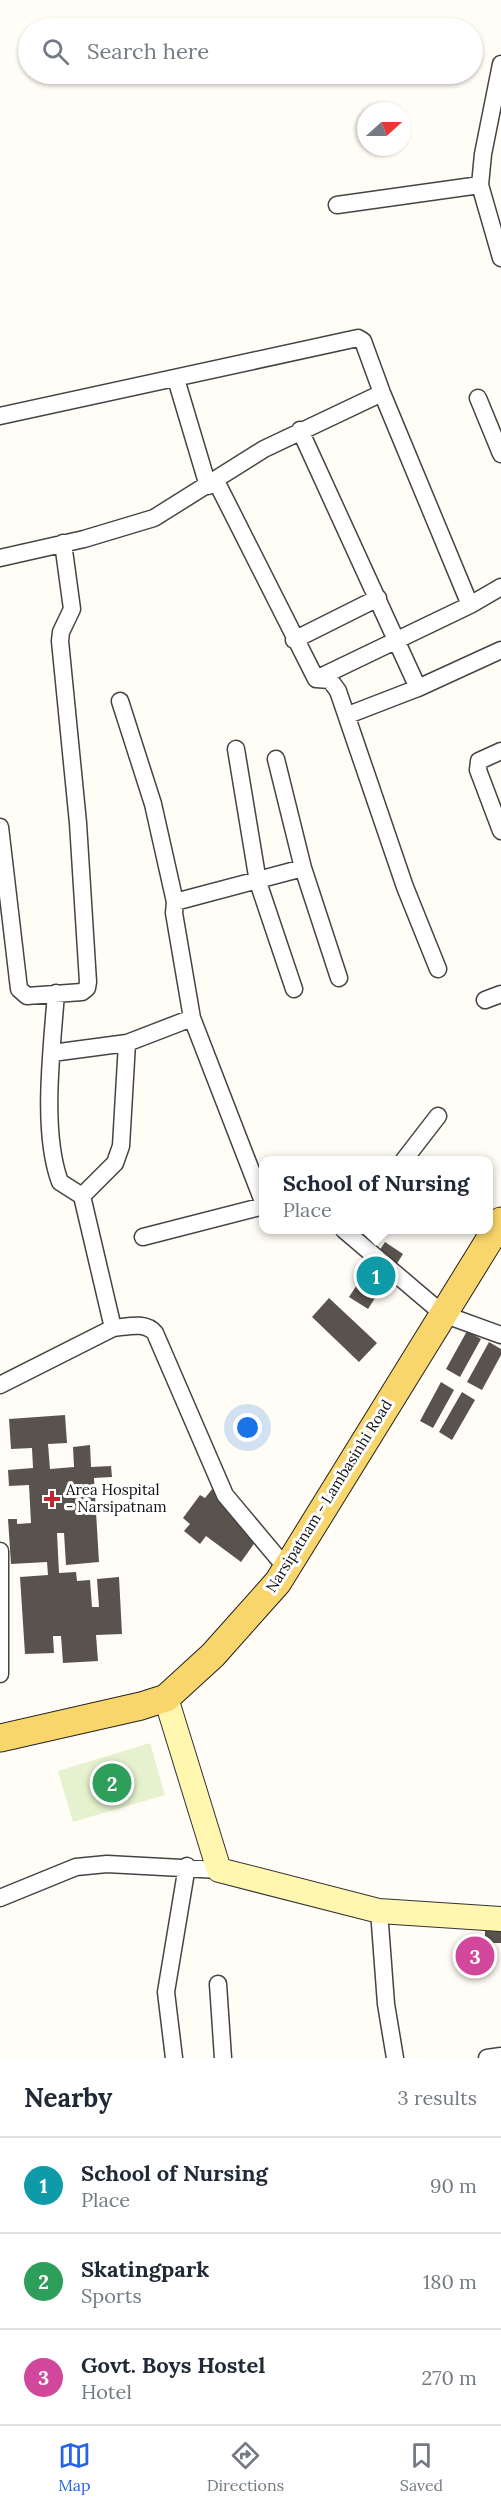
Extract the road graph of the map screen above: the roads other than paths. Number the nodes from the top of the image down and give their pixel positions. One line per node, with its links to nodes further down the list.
1 (501, 64): 2 (street)
2 (480, 185): 3 (street); 4 (street)
3 (338, 205)
4 (501, 258)
5 (176, 379): 6 (street); 8 (street); 11 (street)
6 (382, 393): 9 (street); 16 (street)
7 (478, 398): 10 (street)
8 (0, 416)
9 (300, 430): 11 (street); 15 (street)
10 (501, 454)
11 (212, 484): 12 (street); 17 (street)
12 (63, 543): 13 (street); 35 (street)
13 (0, 558)
14 (501, 587): 16 (street)
15 (378, 598): 17 (street); 18 (street)
16 (470, 605): 18 (street)
17 (294, 640): 20 (street)
18 (397, 640): 20 (street); 21 (street)
19 (501, 650): 21 (street)
20 (316, 679): 23 (street)
21 (418, 688): 23 (street)
22 (120, 701): 31 (street)
23 (348, 715): 32 (street)
24 (236, 749): 30 (street)
25 (501, 751): 28 (street)
26 (276, 759): 29 (street)
27 (0, 827): 35 (street)
28 (501, 831)
29 (303, 868): 30 (street); 33 (street)
30 (258, 882): 31 (street); 34 (street)
31 (175, 902): 36 (street)
32 (438, 969)
33 (339, 978)
34 (294, 989)
35 (56, 993): 38 (street)
36 (192, 1018): 37 (street); 41 (street)
37 (127, 1042): 38 (street); 42 (street)
38 (52, 1053): 42 (street)
39 (438, 1116): 40 (street)
40 (408, 1156)
41 (259, 1192)
42 (82, 1196): 50 (street)
43 (259, 1206): 48 (street)
44 (501, 1221): 47 (main road, Narsipatnam - Lambasinhi Road)
45 (355, 1234): 49 (street)
46 (493, 1234): 49 (main road, Narsipatnam - Lambasinhi Road)
47 (493, 1234)
48 (143, 1237)
49 (443, 1314): 51 (street); 54 (main road, Narsipatnam - Lambasinhi Road)
50 (113, 1328): 52 (street); 54 (street)
51 (501, 1335)
52 (0, 1385)
53 (0, 1551): 55 (street)
54 (287, 1569): 56 (main road, Narsipatnam - Lambasinhi Road)
55 (0, 1674)
56 (166, 1698): 57 (main road, Narsipatnam - Lambasinhi Road); 59 (main road)
57 (0, 1737)
58 (187, 1866): 59 (street); 60 (street); 65 (street)
59 (219, 1870): 61 (main road)
60 (0, 1898)
61 (379, 1911): 62 (main road); 67 (street)
62 (501, 1919)
63 (218, 1984): 66 (street)
64 (501, 2056): 68 (street)
65 (174, 2058)
66 (223, 2058)
67 (395, 2058)
68 (487, 2058)

